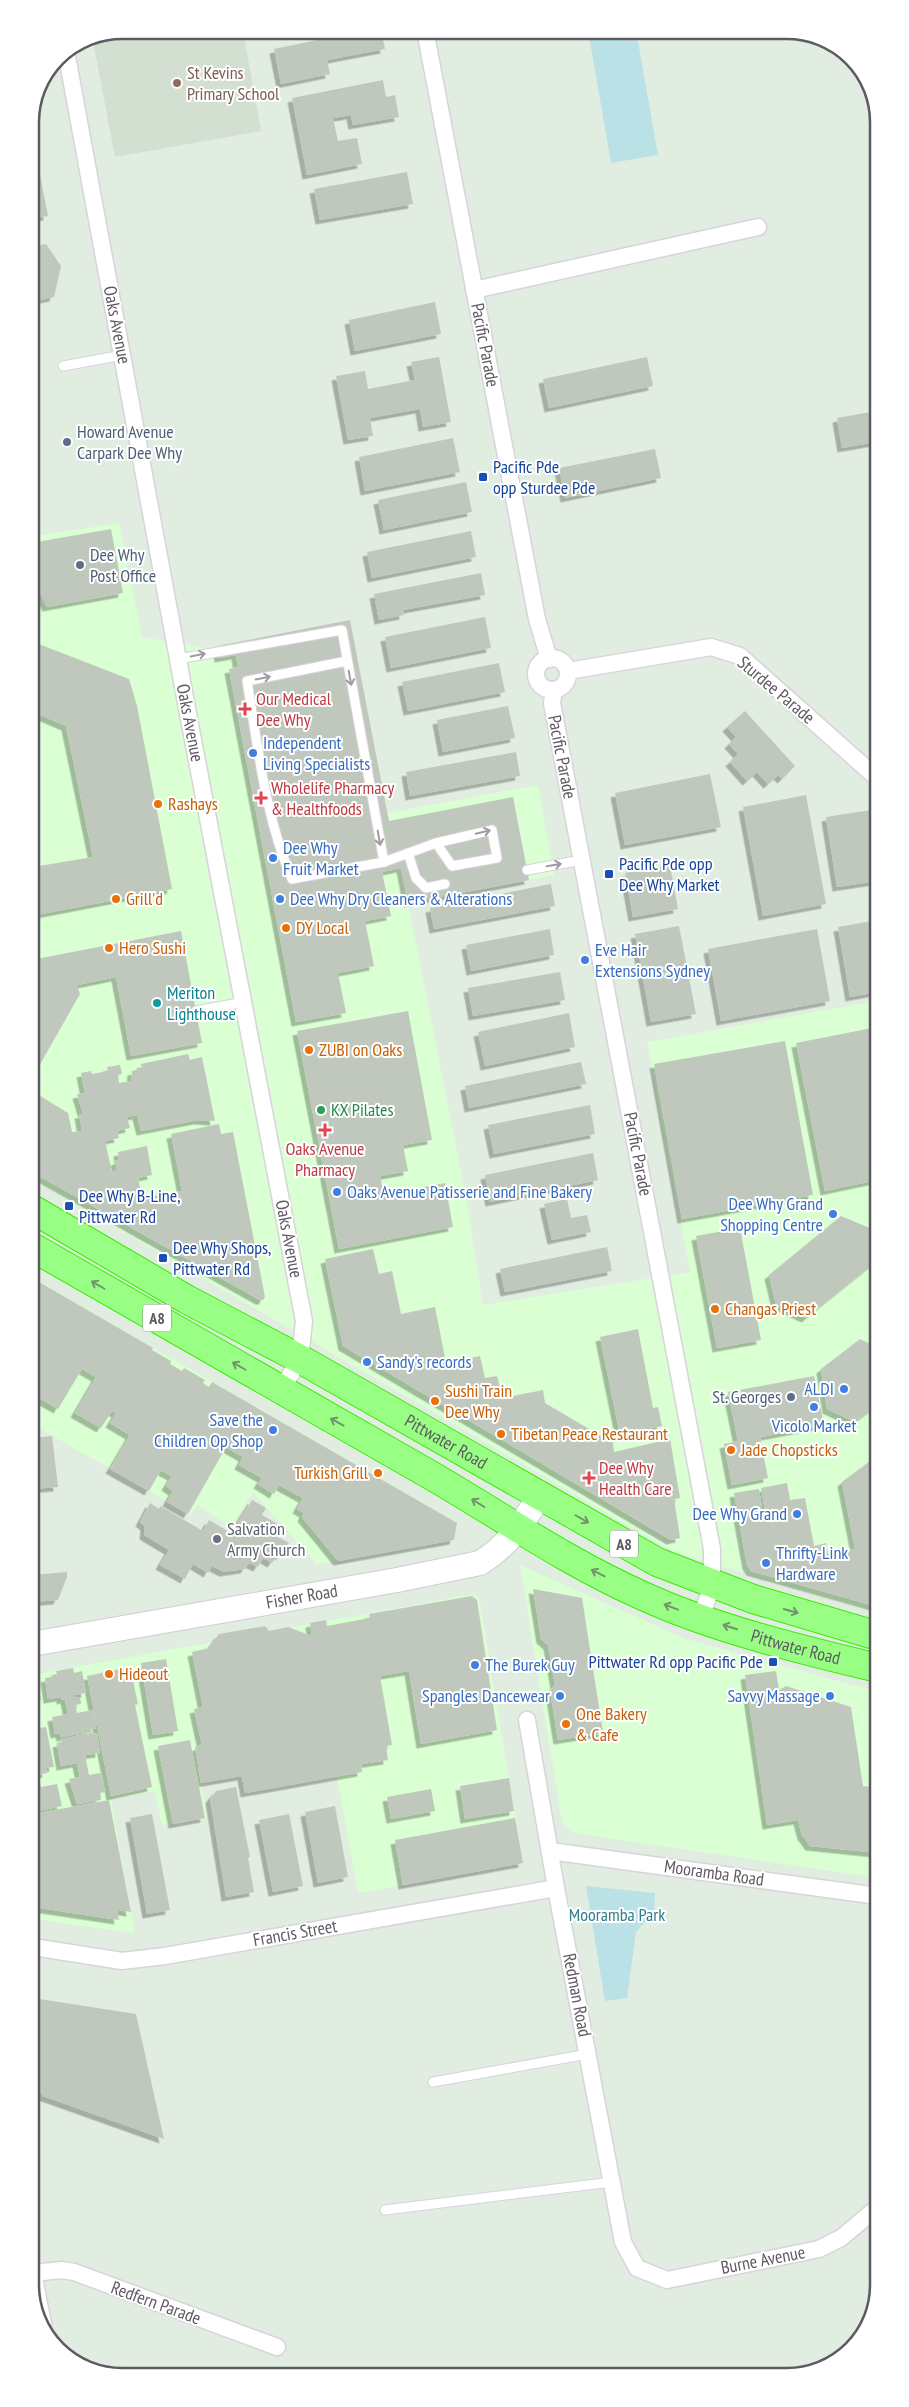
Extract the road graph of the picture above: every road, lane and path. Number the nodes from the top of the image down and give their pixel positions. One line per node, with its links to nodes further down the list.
1 (427, 39): 4 (street, Pacific Parade)
2 (67, 59): 5 (street, Oaks Avenue)
3 (758, 227): 4 (street)
4 (474, 290): 8 (street, Pacific Parade)
5 (123, 355): 6 (lane); 7 (street, Oaks Avenue)
6 (63, 366)
7 (178, 659): 9 (lane, one-way to 9); 19 (street, Oaks Avenue)
8 (549, 659): 10 (street); 11 (street)
9 (348, 662): 16 (lane, one-way to 16); 16 (lane, one-way to 9)
10 (568, 672): 11 (street); 12 (street, Sturdee Parade)
11 (554, 690): 15 (street, Pacific Parade)
12 (870, 772)
13 (436, 843): 13 (lane, one-way to 13); 14 (lane)
14 (408, 853): 16 (lane); 18 (lane)
15 (582, 860): 17 (lane, one-way to 15); 27 (street, Pacific Parade)
16 (384, 862)
17 (527, 870)
18 (445, 884)
19 (244, 1002): 20 (lane); 23 (street, Oaks Avenue)
20 (196, 1011)
21 (39, 1212): 23 (highway, Pittwater Road / A8)
22 (39, 1251): 24 (highway, Pittwater Road / A8, one-way to 22)
23 (300, 1359): 24 (street, Oaks Avenue); 25 (highway, Pittwater Road / A8)
24 (281, 1390): 26 (highway, Pittwater Road / A8, one-way to 24)
25 (540, 1495): 26 (main road, Fisher Road); 27 (highway, Pittwater Road / A8, one-way to 27)
26 (520, 1529): 28 (highway, Pittwater Road / A8, one-way to 26); 30 (main road, Fisher Road)
27 (712, 1585): 28 (street, Pacific Parade); 29 (highway, Pittwater Road / A8, one-way to 29)
28 (701, 1618): 31 (highway, Pittwater Road / A8, one-way to 28)
29 (870, 1634)
30 (39, 1643)
31 (870, 1666)
32 (528, 1720): 33 (street, Redman Road)
33 (550, 1851): 34 (street, Redman Road); 35 (street, Mooramba Road)
34 (556, 1888): 36 (street, Francis Street); 37 (street, Redman Road)
35 (870, 1895)
36 (39, 1948)
37 (588, 2054): 38 (lane); 39 (street, Redman Road)
38 (433, 2082)
39 (612, 2182): 40 (lane); 42 (street, Redman Road)
40 (385, 2210)
41 (870, 2214): 42 (street, Burne Avenue)
42 (637, 2268)
43 (39, 2272): 44 (street, Redfern Parade)
44 (277, 2347)

